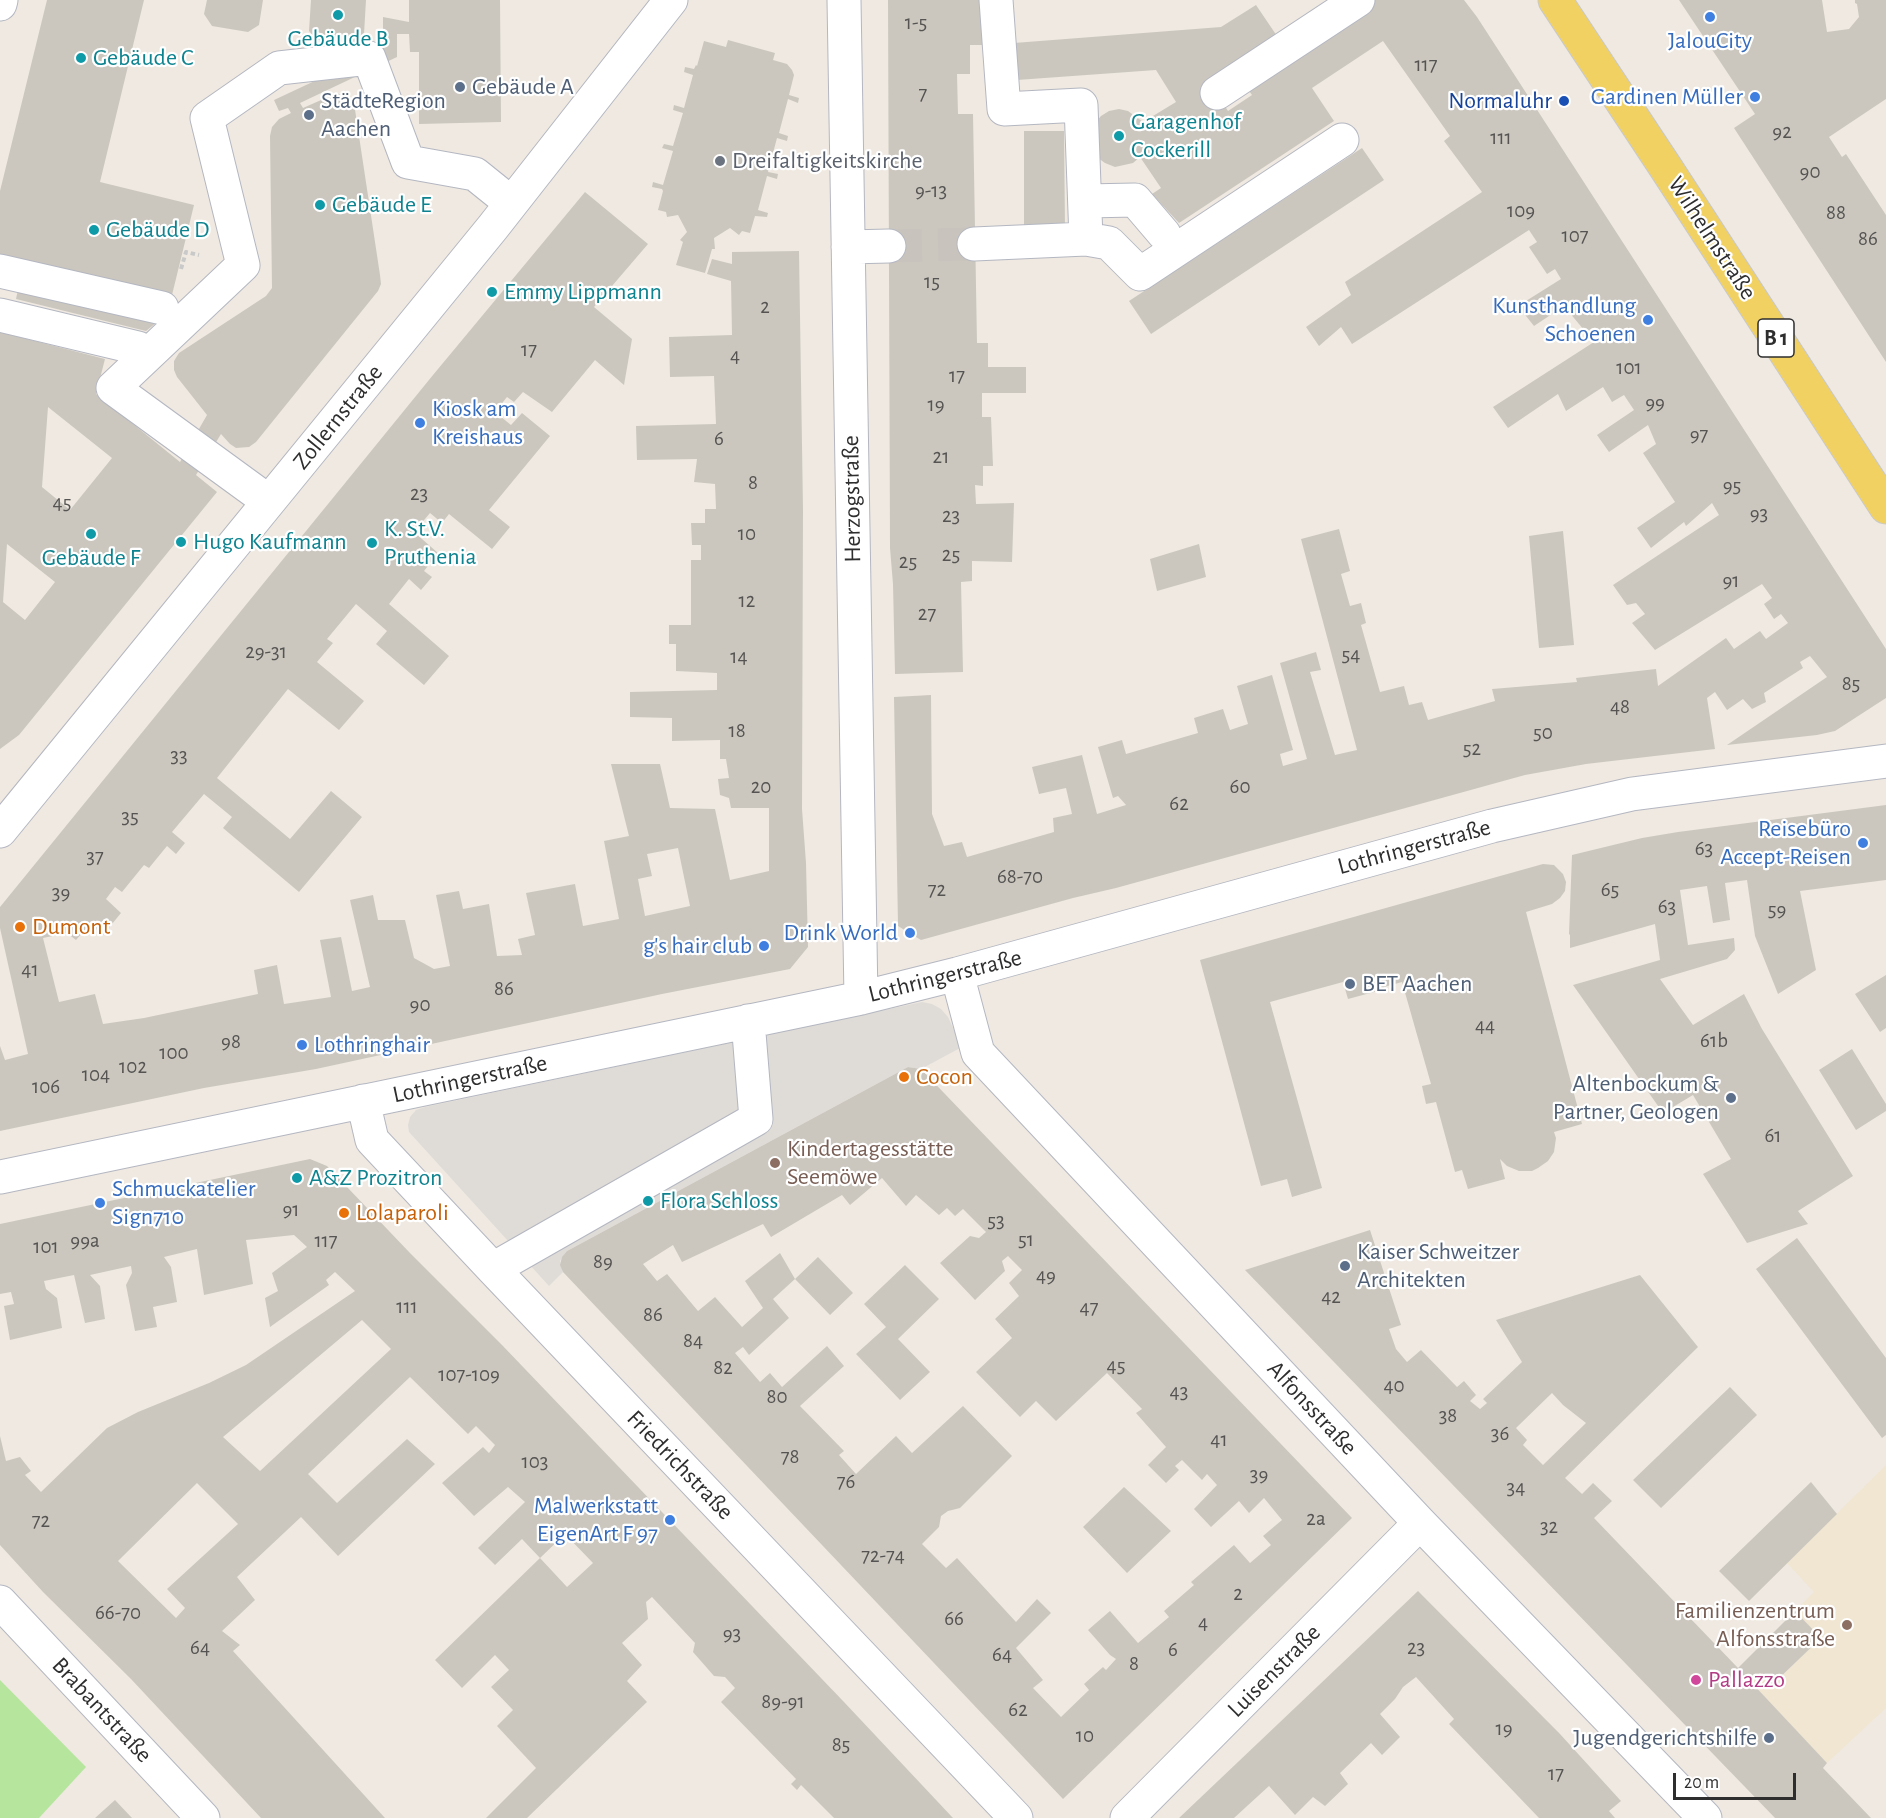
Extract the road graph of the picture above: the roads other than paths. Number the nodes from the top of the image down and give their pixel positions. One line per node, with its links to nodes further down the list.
1 (671, 0): 9 (street, Zollernstraße)
2 (844, 0): 14 (street, Herzogstraße)
3 (996, 0): 8 (street)
4 (1358, 0): 6 (street)
5 (1555, 0): 20 (main road, Wilhelmstraße / B 1)
6 (1217, 93)
7 (1342, 140): 11 (street)
8 (1086, 201): 10 (street); 11 (street)
9 (511, 204): 19 (street, Zollernstraße); 19 (street)
10 (1164, 234)
11 (1086, 239): 12 (street)
12 (974, 244)
13 (889, 246): 14 (street)
14 (848, 247): 24 (street, Herzogstraße)
15 (0, 271): 16 (street)
16 (162, 308)
17 (0, 315): 18 (street)
18 (138, 348)
19 (268, 501): 22 (street, Zollernstraße)
20 (1886, 507)
21 (1886, 761): 23 (street, Lothringerstraße)
22 (0, 831)
23 (957, 974): 24 (street, Lothringerstraße); 29 (street, Alfonsstraße)
24 (861, 998): 25 (street, Lothringerstraße)
25 (748, 1021): 26 (street, Lothringerstraße); 28 (street)
26 (363, 1101): 27 (street, Lothringerstraße); 28 (street, Friedrichstraße)
27 (0, 1177)
28 (492, 1269): 32 (street, Friedrichstraße)
29 (1420, 1523): 33 (street, Luisenstraße); 34 (street, Alfonsstraße)
30 (0, 1602): 31 (street, Brabantstraße)
31 (203, 1818)
32 (1016, 1818)
33 (1127, 1818)
34 (1705, 1818)

